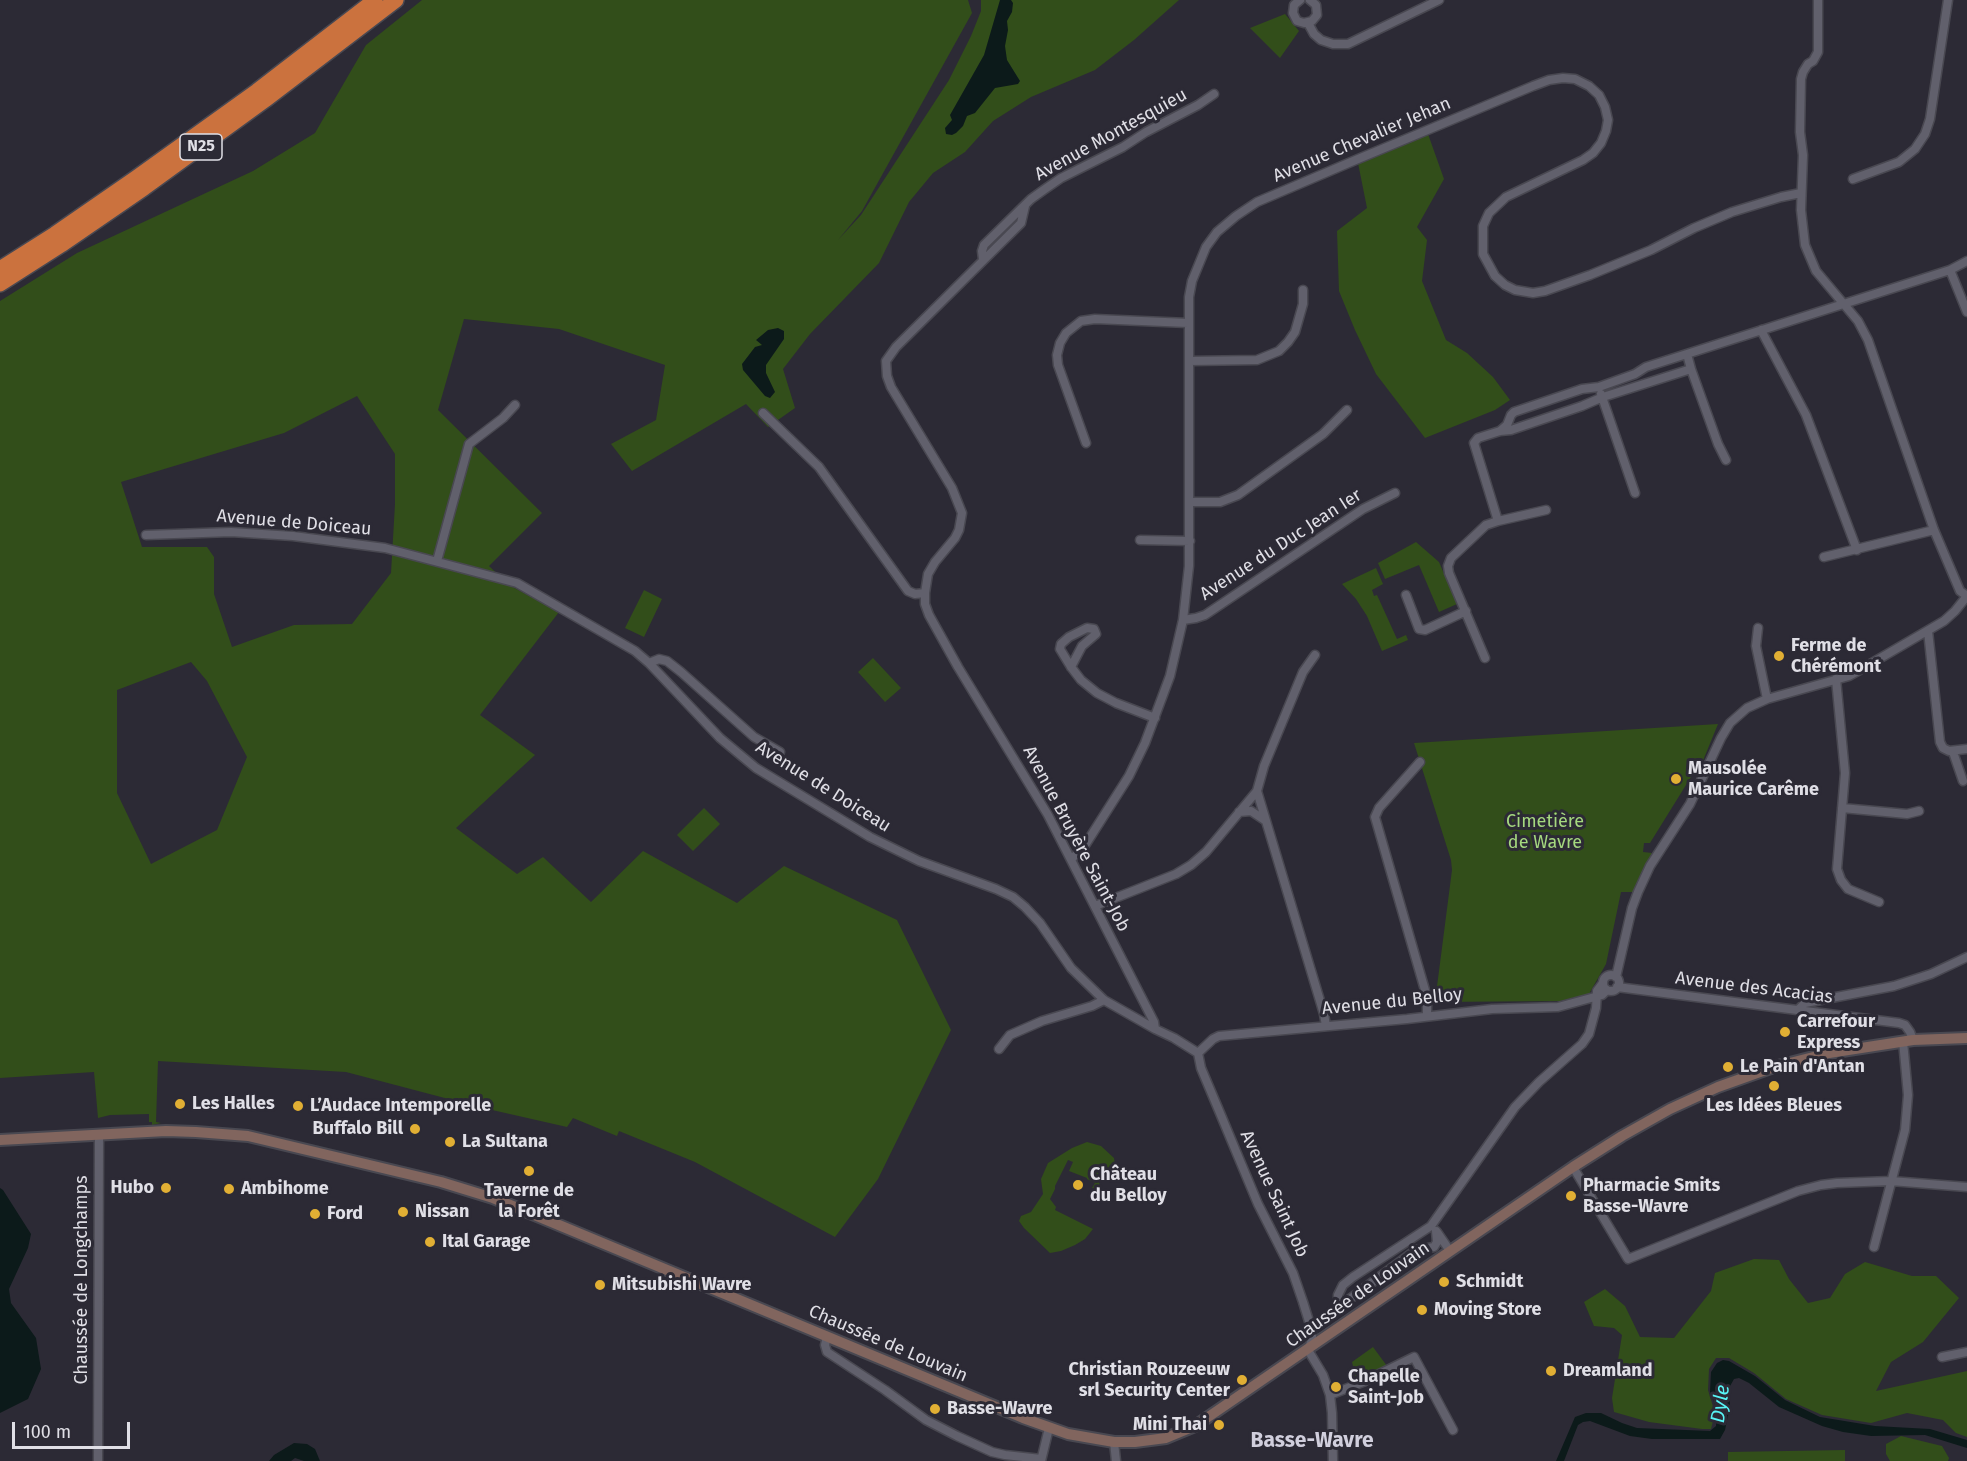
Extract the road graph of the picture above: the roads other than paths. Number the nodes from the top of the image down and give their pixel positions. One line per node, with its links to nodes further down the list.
1 (375, 0): 13 (highway, N25)
2 (396, 0): 15 (highway, N25)
3 (1300, 0): 8 (street)
4 (1312, 0): 8 (street)
5 (1439, 0): 8 (street)
6 (1818, 0): 11 (street)
7 (1948, 0): 10 (street)
8 (1308, 23)
9 (1214, 94): 44 (street, Avenue Montesquieu)
10 (1853, 179)
11 (1802, 193): 17 (street); 19 (street, Avenue Chevalier Jehan)
12 (1967, 261): 14 (street)
13 (0, 269)
14 (1950, 270): 17 (street); 18 (street)
15 (0, 284)
16 (1304, 290): 22 (street)
17 (1845, 304): 20 (street); 37 (street)
18 (1967, 312)
19 (1188, 323): 22 (street, Avenue Chevalier Jehan); 30 (street)
20 (1761, 330): 21 (street); 41 (street)
21 (1687, 354): 23 (street); 24 (street)
22 (1190, 361): 34 (street, Avenue Chevalier Jehan)
23 (1691, 369): 25 (street); 31 (street)
24 (1599, 387): 25 (street); 29 (street)
25 (1602, 397): 29 (street); 33 (street)
26 (515, 405): 43 (street)
27 (1347, 410): 34 (street)
28 (763, 413): 44 (street)
29 (1500, 431): 36 (street)
30 (1086, 443)
31 (1726, 460)
32 (1395, 493): 48 (street, Avenue du Duc Jean Ier)
33 (1635, 493)
34 (1190, 502): 40 (street, Avenue Chevalier Jehan)
35 (1546, 510): 36 (street)
36 (1498, 521): 47 (street)
37 (1934, 530): 41 (street); 46 (street)
38 (146, 535): 43 (street, Avenue de Doiceau)
39 (1140, 540): 40 (street)
40 (1190, 541): 48 (street, Avenue Chevalier Jehan)
41 (1857, 550): 42 (street)
42 (1824, 557)
43 (437, 561): 53 (street, Avenue de Doiceau)
44 (925, 593): 68 (street, Avenue Bruyère Saint-Job)
45 (1406, 596): 47 (street)
46 (1967, 596): 50 (street)
47 (1466, 611): 52 (street)
48 (1183, 620): 57 (street, Avenue Chevalier Jehan)
49 (1758, 628): 56 (street)
50 (1928, 631): 55 (street); 60 (street)
51 (1315, 655): 63 (street)
52 (1485, 658)
53 (649, 663): 59 (street); 76 (street, Avenue de Doiceau)
54 (1071, 667): 54 (street); 57 (street)
55 (1836, 679): 56 (street); 64 (street)
56 (1767, 699): 72 (street)
57 (1155, 718): 68 (street, Avenue Chevalier Jehan)
58 (1967, 749): 60 (street)
59 (780, 752)
60 (1953, 752): 62 (street)
61 (1420, 762): 78 (street)
62 (1963, 782)
63 (1257, 791): 66 (street); 67 (street)
64 (1842, 808): 65 (street); 69 (street)
65 (1919, 810)
66 (1239, 812): 67 (street); 70 (street)
67 (1266, 821): 79 (street)
68 (1071, 859): 70 (street, Avenue Bruyère Saint-Job)
69 (1879, 902)
70 (1095, 906): 80 (street, Avenue Bruyère Saint-Job)
71 (1967, 957): 77 (street)
72 (1612, 976): 73 (street); 74 (street)
73 (1605, 987): 74 (street); 75 (street)
74 (1617, 987): 77 (street, Avenue des Acacias)
75 (1595, 997): 78 (street, Avenue du Belloy); 90 (street)
76 (1104, 1000): 80 (street, Avenue de Doiceau); 83 (street)
77 (1799, 1010): 82 (street, Avenue des Acacias)
78 (1427, 1016): 79 (street, Avenue du Belloy)
79 (1326, 1026): 84 (street, Avenue du Belloy)
80 (1155, 1029): 84 (street)
81 (1967, 1038): 82 (main road, Chaussée de Louvain)
82 (1908, 1040): 87 (main road, Chaussée de Louvain); 88 (street)
83 (999, 1049)
84 (1198, 1053): 94 (street, Avenue Saint Job)
85 (99, 1136): 86 (main road, Chaussée de Louvain); 93 (main road, Chaussée de Louvain); 102 (street, Chaussée de Longchamps)
86 (0, 1140)
87 (1573, 1167): 88 (street); 92 (main road, Chaussée de Louvain)
88 (1891, 1181): 89 (street); 91 (street)
89 (1967, 1187)
90 (1434, 1228): 90 (street); 92 (street)
91 (1874, 1247)
92 (1450, 1251): 94 (main road, Chaussée de Louvain)
93 (827, 1336): 98 (main road, Chaussée de Louvain); 101 (street)
94 (1308, 1350): 97 (street); 100 (main road, Chaussée de Louvain)
95 (1967, 1352): 96 (street)
96 (1942, 1357)
97 (1330, 1395): 99 (street); 104 (street)
98 (1049, 1428): 100 (main road, Chaussée de Louvain); 101 (street)
99 (1453, 1430)
100 (1114, 1442): 103 (street)
101 (1041, 1460)
102 (98, 1461)
103 (1116, 1461)
104 (1333, 1461)

